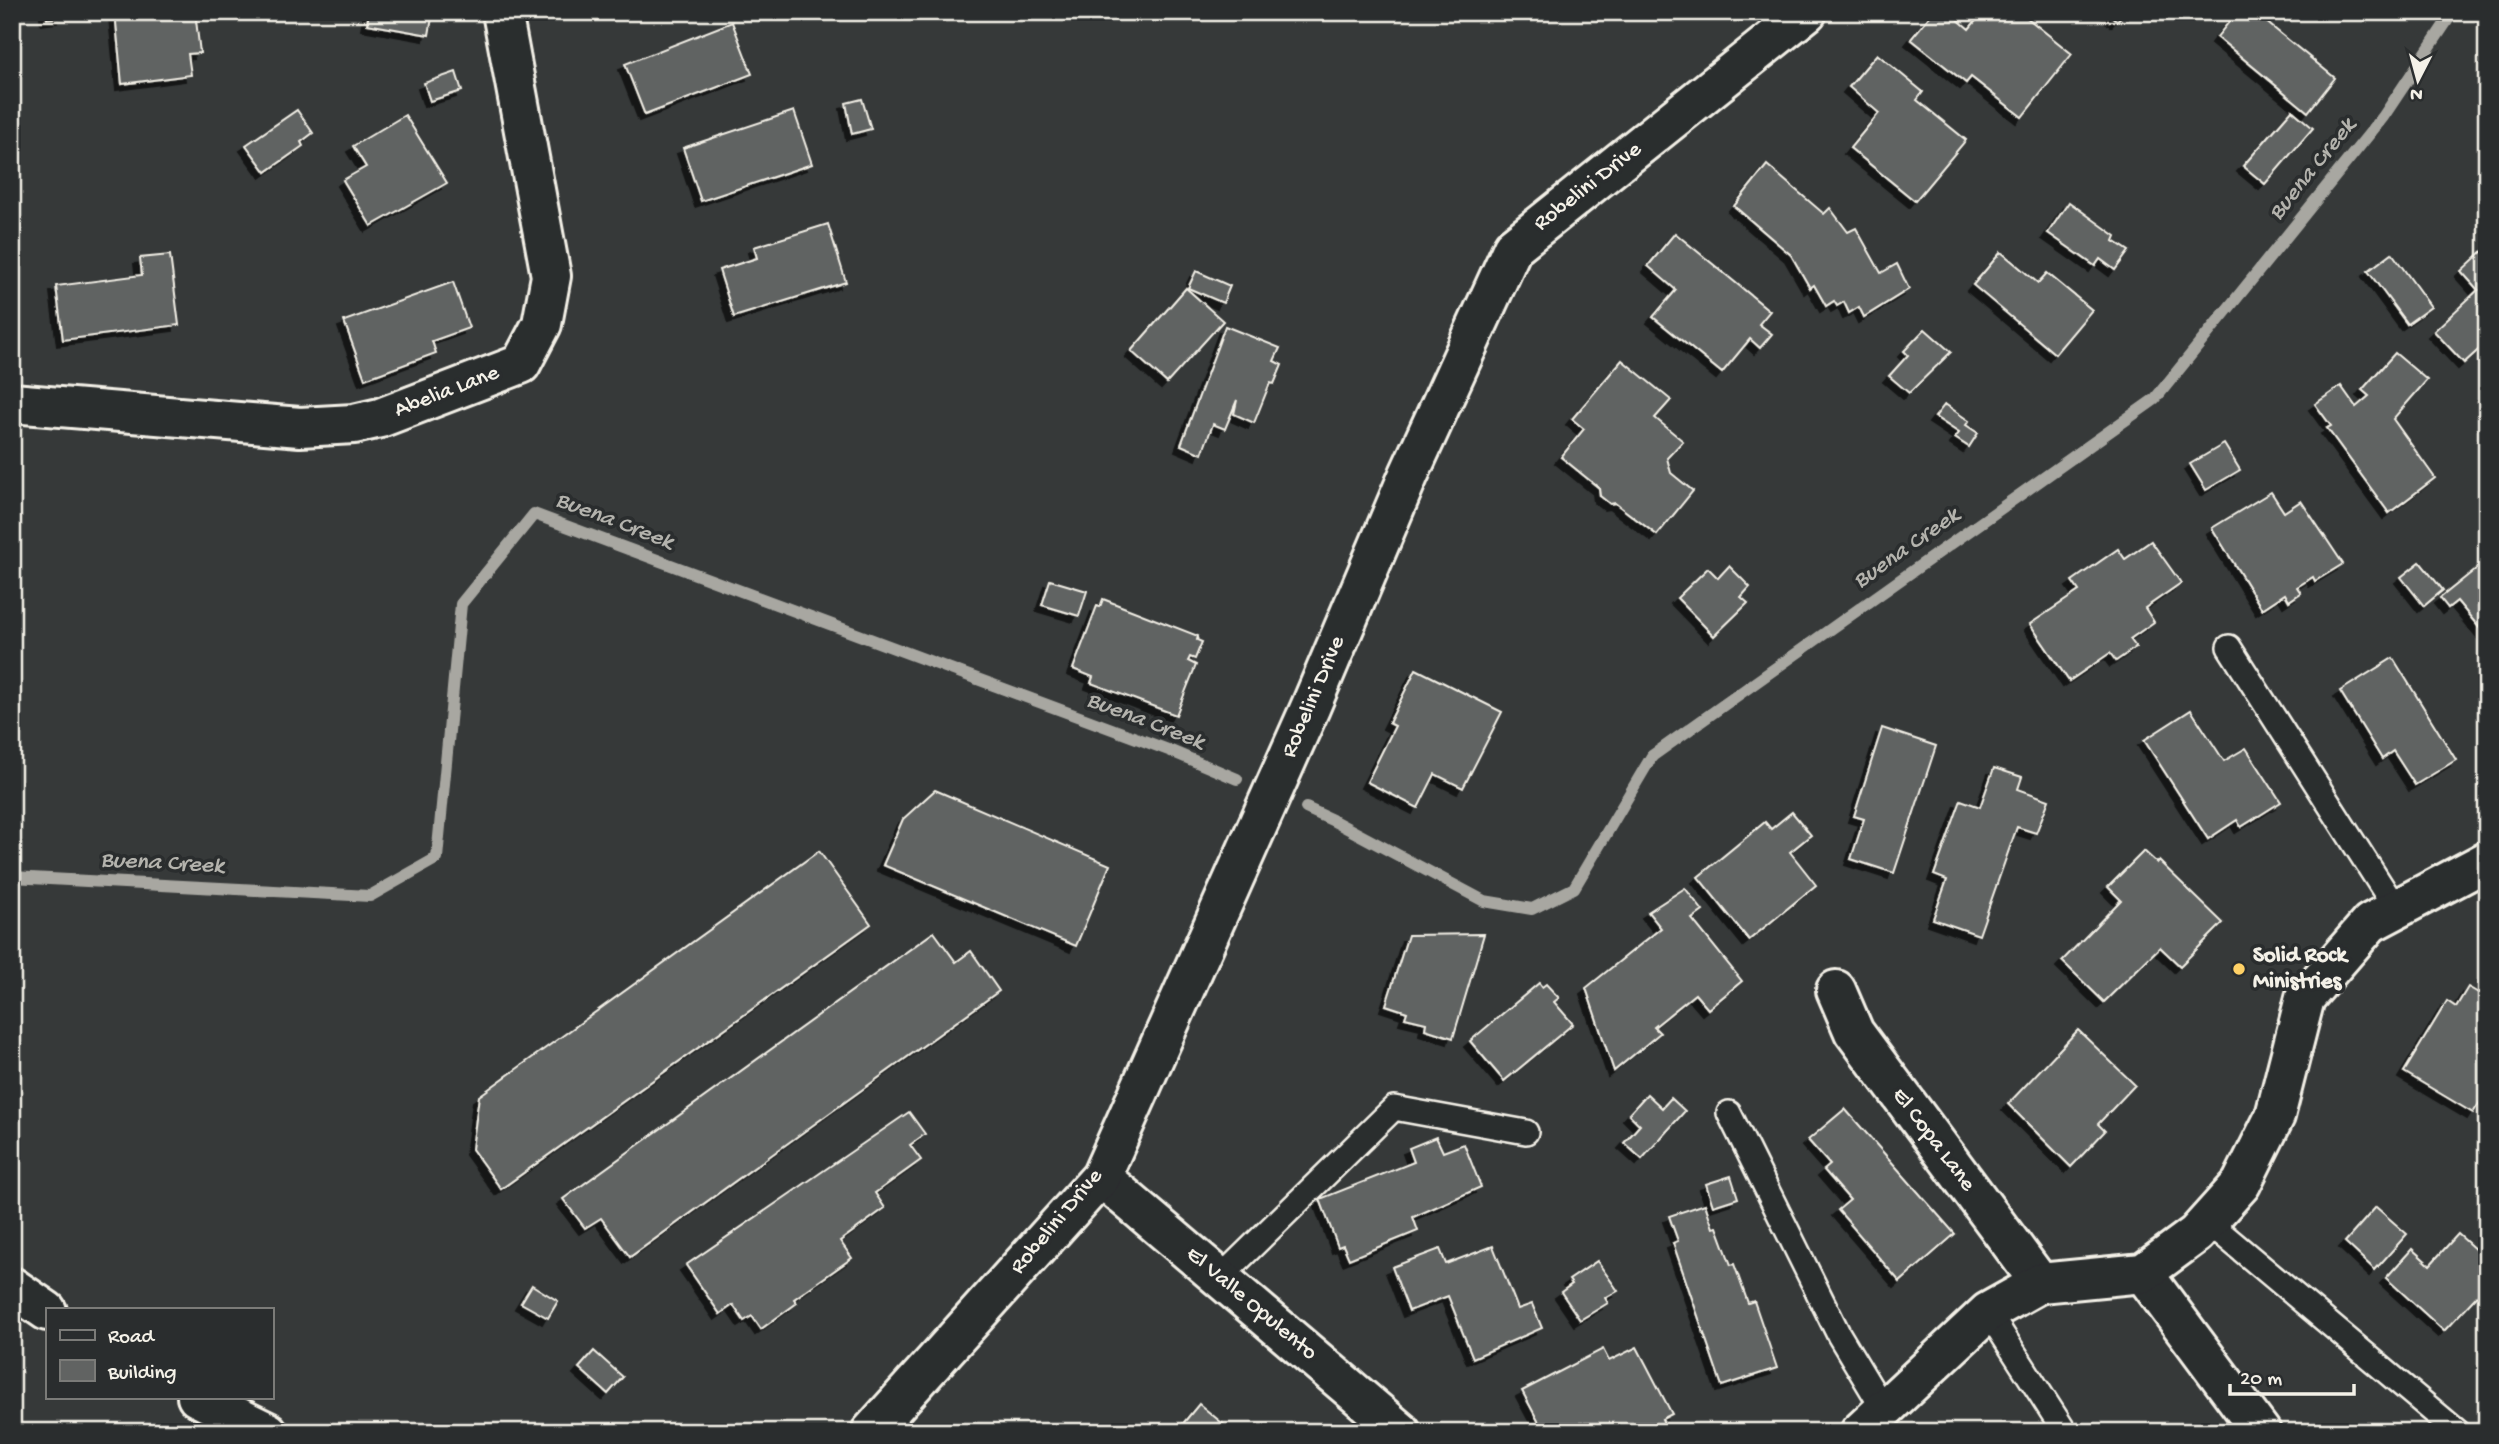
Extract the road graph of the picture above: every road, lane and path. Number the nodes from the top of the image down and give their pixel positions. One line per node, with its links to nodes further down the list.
1 (502, 12): 3 (street, Abelia Lane)
2 (1807, 12): 10 (street, Robelini Drive)
3 (12, 402)
4 (2230, 647): 6 (lane)
5 (2487, 861): 6 (street)
6 (2396, 909): 11 (street)
7 (1836, 990): 14 (street, El Copa Lane)
8 (1729, 1112): 19 (lane)
9 (1526, 1132): 13 (lane)
10 (1101, 1177): 13 (street, El Valle Opulento); 21 (street, Robelini Drive)
11 (2207, 1222): 12 (street); 25 (lane)
12 (2143, 1273): 14 (street); 24 (street)
13 (1220, 1278): 22 (street, El Valle Opulento)
14 (2040, 1283): 17 (street)
15 (12, 1287): 16 (street)
16 (46, 1310)
17 (1988, 1312): 19 (street); 23 (lane)
18 (199, 1398): 20 (street)
19 (1872, 1421)
20 (268, 1432)
21 (871, 1432)
22 (1401, 1432)
23 (2065, 1432)
24 (2261, 1432)
25 (2458, 1432)

